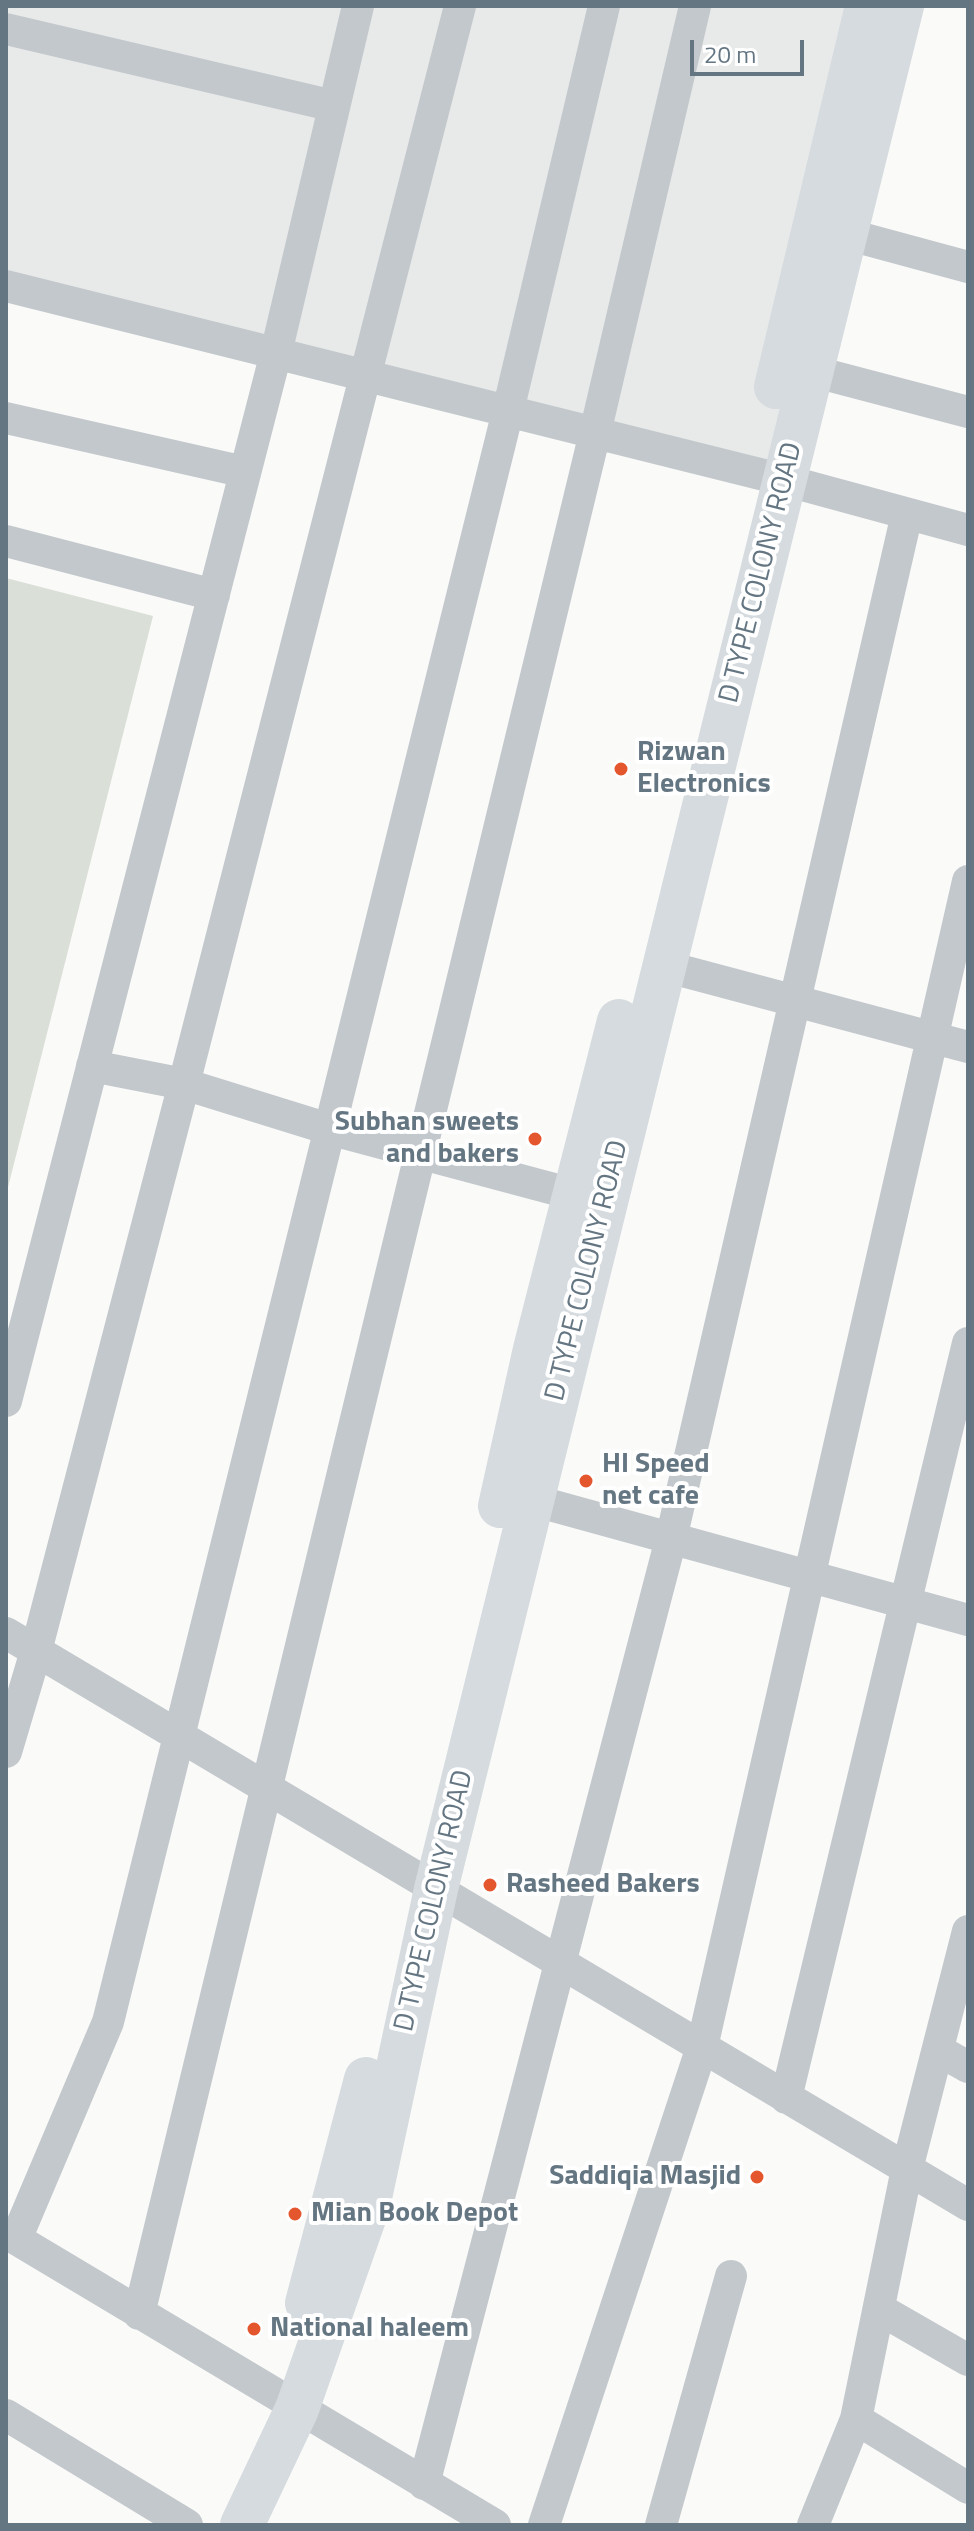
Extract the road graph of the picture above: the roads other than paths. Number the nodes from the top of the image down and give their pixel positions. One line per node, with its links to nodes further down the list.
1 (358, 6): 8 (street)
2 (460, 6): 14 (street)
3 (604, 6): 15 (street)
4 (695, 6): 18 (street)
5 (867, 6): 20 (main road, D TYPE COLONY ROAD)
6 (902, 6): 9 (main road, D TYPE COLONY ROAD)
7 (6, 29): 8 (street)
8 (334, 106): 12 (street)
9 (846, 234): 10 (street); 13 (main road, D TYPE COLONY ROAD)
10 (968, 267)
11 (6, 286): 12 (street)
12 (276, 353): 14 (street); 19 (street)
13 (812, 371): 16 (street); 20 (main road, D TYPE COLONY ROAD)
14 (366, 374): 15 (street); 31 (street)
15 (508, 411): 18 (street); 32 (street)
16 (968, 412)
17 (6, 418): 19 (street)
18 (595, 433): 20 (street); 33 (street)
19 (245, 472): 24 (street)
20 (770, 477): 21 (street); 26 (main road, D TYPE COLONY ROAD); 34 (main road, D TYPE COLONY ROAD)
21 (907, 514): 22 (street); 27 (street)
22 (968, 530)
23 (6, 541): 24 (street)
24 (214, 595): 30 (street)
25 (968, 881): 28 (street)
26 (664, 966): 27 (street); 34 (main road, D TYPE COLONY ROAD)
27 (794, 1002): 28 (street); 38 (street)
28 (932, 1038): 29 (street); 39 (street)
29 (968, 1047)
30 (92, 1066): 31 (street); 36 (street)
31 (184, 1084): 32 (street); 43 (street)
32 (329, 1129): 33 (street); 44 (street)
33 (420, 1153): 34 (street); 46 (street)
34 (590, 1199): 37 (main road, D TYPE COLONY ROAD); 47 (main road, D TYPE COLONY ROAD)
35 (968, 1343): 40 (street)
36 (6, 1401)
37 (532, 1500): 38 (street); 47 (main road, D TYPE COLONY ROAD)
38 (671, 1539): 39 (street); 49 (street)
39 (809, 1577): 40 (street); 50 (street)
40 (908, 1602): 41 (street); 53 (street)
41 (968, 1620)
42 (6, 1633): 43 (street)
43 (36, 1651): 44 (street); 45 (street)
44 (177, 1735): 46 (street); 56 (street)
45 (6, 1752)
46 (267, 1786): 47 (street); 59 (street)
47 (425, 1883): 49 (street); 61 (main road, D TYPE COLONY ROAD)
48 (968, 1931): 51 (street)
49 (562, 1964): 50 (street); 64 (street)
50 (702, 2047): 53 (street); 70 (street)
51 (938, 2050): 52 (street); 54 (street)
52 (968, 2067)
53 (786, 2098): 54 (street)
54 (907, 2169): 55 (street); 58 (street)
55 (968, 2205)
56 (11, 2236): 59 (street)
57 (731, 2276): 71 (street)
58 (879, 2309): 60 (street); 63 (street)
59 (139, 2314): 61 (street)
60 (968, 2360)
61 (285, 2403): 64 (street); 67 (main road, D TYPE COLONY ROAD); 68 (main road, D TYPE COLONY ROAD)
62 (6, 2415): 66 (street)
63 (856, 2419): 65 (street); 72 (street)
64 (424, 2484): 69 (street)
65 (968, 2488)
66 (187, 2525)
67 (213, 2525)
68 (242, 2525)
69 (495, 2525)
70 (544, 2525)
71 (661, 2525)
72 (813, 2525)

